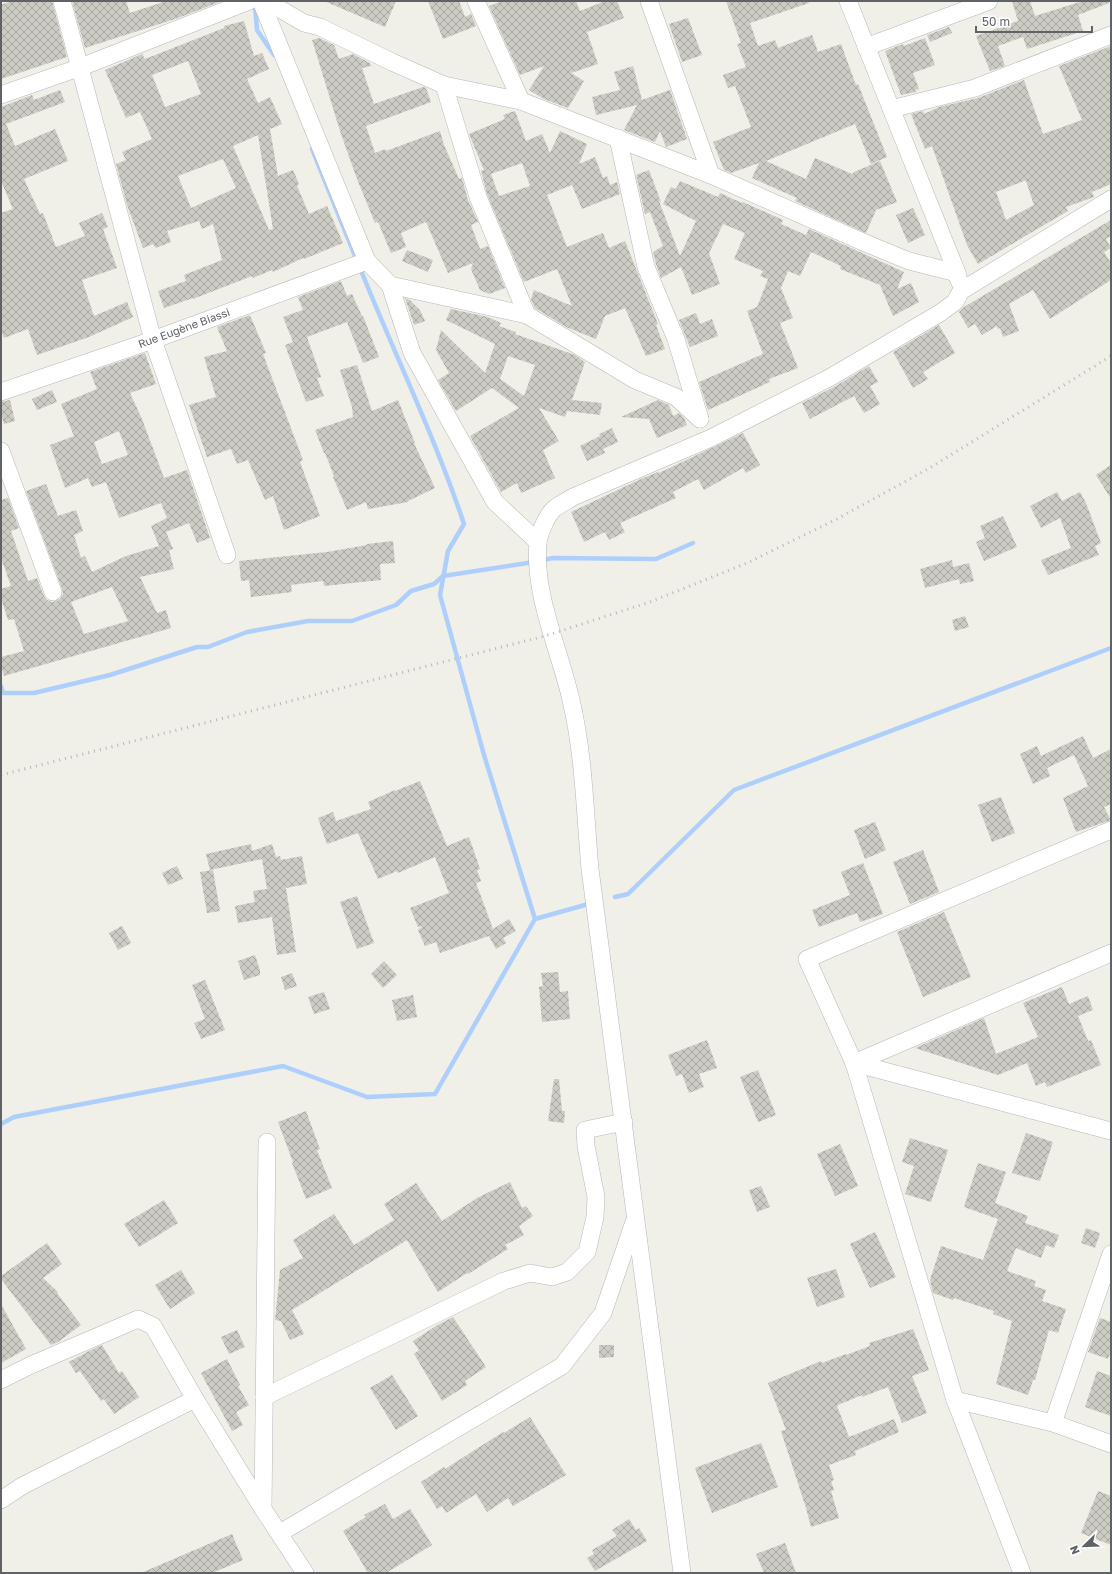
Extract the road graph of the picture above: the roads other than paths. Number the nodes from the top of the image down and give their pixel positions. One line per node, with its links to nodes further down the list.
1 (62, 1): 11 (street)
2 (249, 1): 11 (street)
3 (261, 1): 19 (street)
4 (266, 1): 12 (street)
5 (476, 1): 14 (street)
6 (649, 1): 17 (street)
7 (848, 1): 10 (street)
8 (989, 1): 10 (street)
9 (1111, 35): 15 (street)
10 (866, 47): 15 (street)
11 (80, 67): 13 (street); 24 (street)
12 (444, 85): 14 (street); 23 (street)
13 (1, 95)
14 (521, 101): 16 (street)
15 (891, 109): 20 (street)
16 (618, 138): 17 (street); 26 (street)
17 (711, 175): 20 (street)
18 (1111, 199): 22 (street)
19 (367, 261): 21 (street); 24 (street, Rue Eugène Biassi)
20 (957, 272): 22 (street)
21 (390, 285): 23 (street); 29 (street)
22 (961, 291): 27 (street)
23 (527, 315): 26 (street)
24 (153, 340): 25 (street, Rue Eugène Biassi); 30 (street)
25 (1, 392)
26 (700, 419): 27 (street)
27 (711, 438): 29 (street)
28 (1, 451): 31 (street)
29 (538, 542): 35 (street)
30 (227, 555)
31 (53, 592)
32 (1111, 830): 34 (street)
33 (1111, 953): 34 (street)
34 (854, 1063): 36 (street); 43 (street)
35 (624, 1122): 38 (street); 41 (street)
36 (1111, 1131)
37 (267, 1142): 41 (street)
38 (635, 1218): 48 (street); 50 (street)
39 (1111, 1254): 44 (street)
40 (1, 1380): 42 (street)
41 (264, 1397): 47 (street)
42 (194, 1399): 46 (street); 47 (street)
43 (955, 1400): 44 (street); 51 (street)
44 (1053, 1423): 45 (street)
45 (1111, 1444)
46 (1, 1500)
47 (263, 1509): 48 (street)
48 (280, 1533): 49 (street)
49 (305, 1573)
50 (682, 1573)
51 (1022, 1573)

